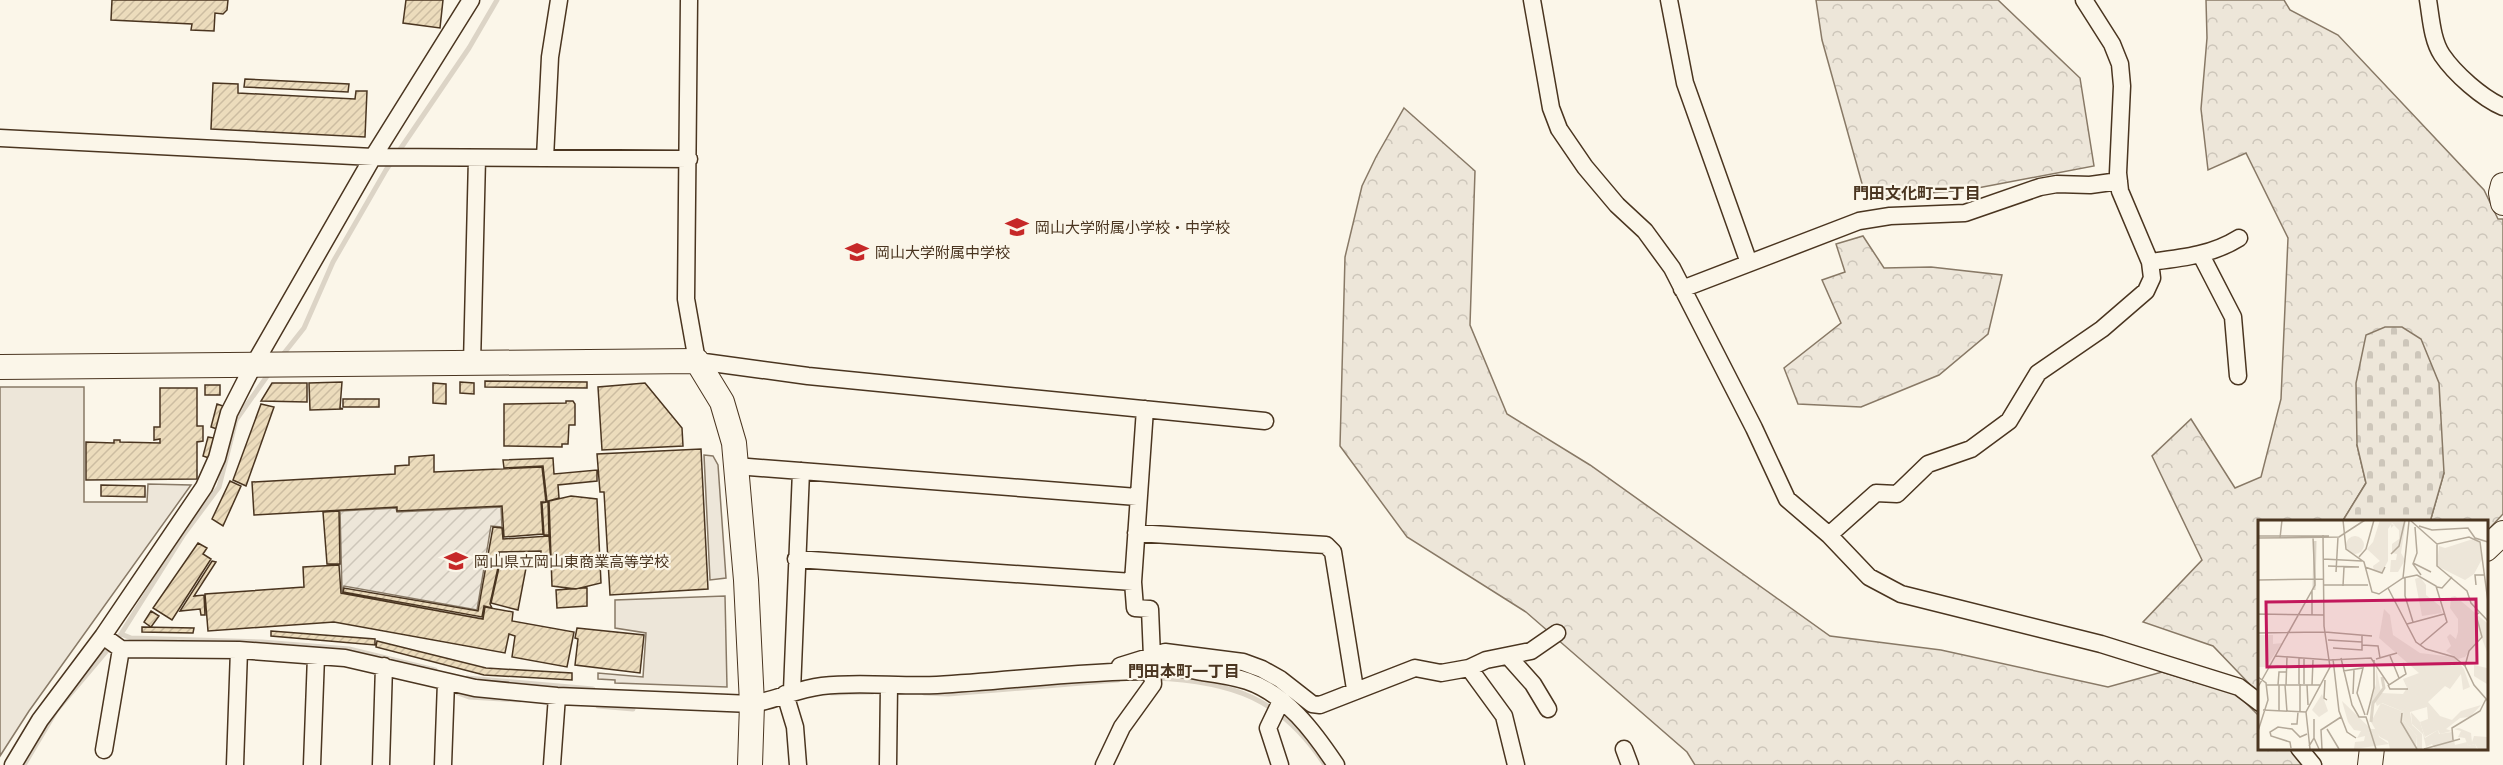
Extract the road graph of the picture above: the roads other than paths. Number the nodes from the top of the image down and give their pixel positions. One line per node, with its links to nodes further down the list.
1 (471, 0): 10 (street)
2 (559, 0): 12 (street)
3 (689, 0): 13 (street)
4 (1532, 0): 21 (street)
5 (1669, 0): 20 (street)
6 (2084, 0): 14 (street)
7 (2428, 0): 8 (street)
8 (2503, 107)
9 (0, 138): 10 (street)
10 (380, 157): 11 (street); 24 (street)
11 (477, 158): 12 (street); 23 (street)
12 (545, 158): 13 (street)
13 (689, 159): 22 (street)
14 (2119, 181): 19 (street); 20 (street)
15 (2503, 185): 16 (street)
16 (2503, 203)
17 (2239, 238): 18 (street)
18 (2201, 255): 19 (street); 26 (street)
19 (2150, 262): 34 (street)
20 (1749, 263): 21 (street)
21 (1682, 289): 34 (street)
22 (697, 361): 23 (street); 27 (street); 29 (street)
23 (472, 364): 24 (street)
24 (267, 366): 25 (street); 39 (street)
25 (0, 367)
26 (2238, 376)
27 (1145, 409): 28 (street); 31 (street)
28 (1265, 421)
29 (736, 466): 30 (street); 52 (street)
30 (801, 471): 31 (street); 36 (street)
31 (1137, 497): 32 (street)
32 (1136, 533): 37 (street); 48 (street)
33 (2503, 533): 35 (street)
34 (1829, 535): 51 (street)
35 (2488, 548)
36 (796, 559): 37 (street); 49 (street)
37 (1133, 582): 45 (street)
38 (1557, 633): 42 (street)
39 (112, 642): 40 (street); 56 (street); 59 (street)
40 (239, 650): 41 (street); 60 (street)
41 (316, 656): 43 (street); 61 (street)
42 (1508, 656): 44 (street); 54 (street)
43 (384, 666): 46 (street); 62 (street)
44 (1469, 668): 48 (street); 71 (street)
45 (1152, 671): 47 (street); 48 (street); 53 (street); 68 (street)
46 (446, 682): 50 (street); 63 (street)
47 (889, 685): 49 (street); 67 (street)
48 (1355, 689)
49 (789, 692): 52 (street); 66 (street)
50 (557, 696): 52 (street); 64 (street)
51 (2258, 701)
52 (752, 704): 65 (street)
53 (1278, 708): 69 (street); 70 (street)
54 (1548, 709)
55 (1623, 749): 72 (street)
56 (104, 750)
57 (2301, 750): 73 (street)
58 (2372, 750): 74 (street)
59 (13, 765)
60 (235, 765)
61 (312, 765)
62 (381, 765)
63 (443, 765)
64 (552, 765)
65 (750, 765)
66 (798, 765)
67 (888, 765)
68 (1104, 765)
69 (1280, 765)
70 (1336, 765)
71 (1516, 765)
72 (1630, 765)
73 (2313, 765)
74 (2370, 765)

